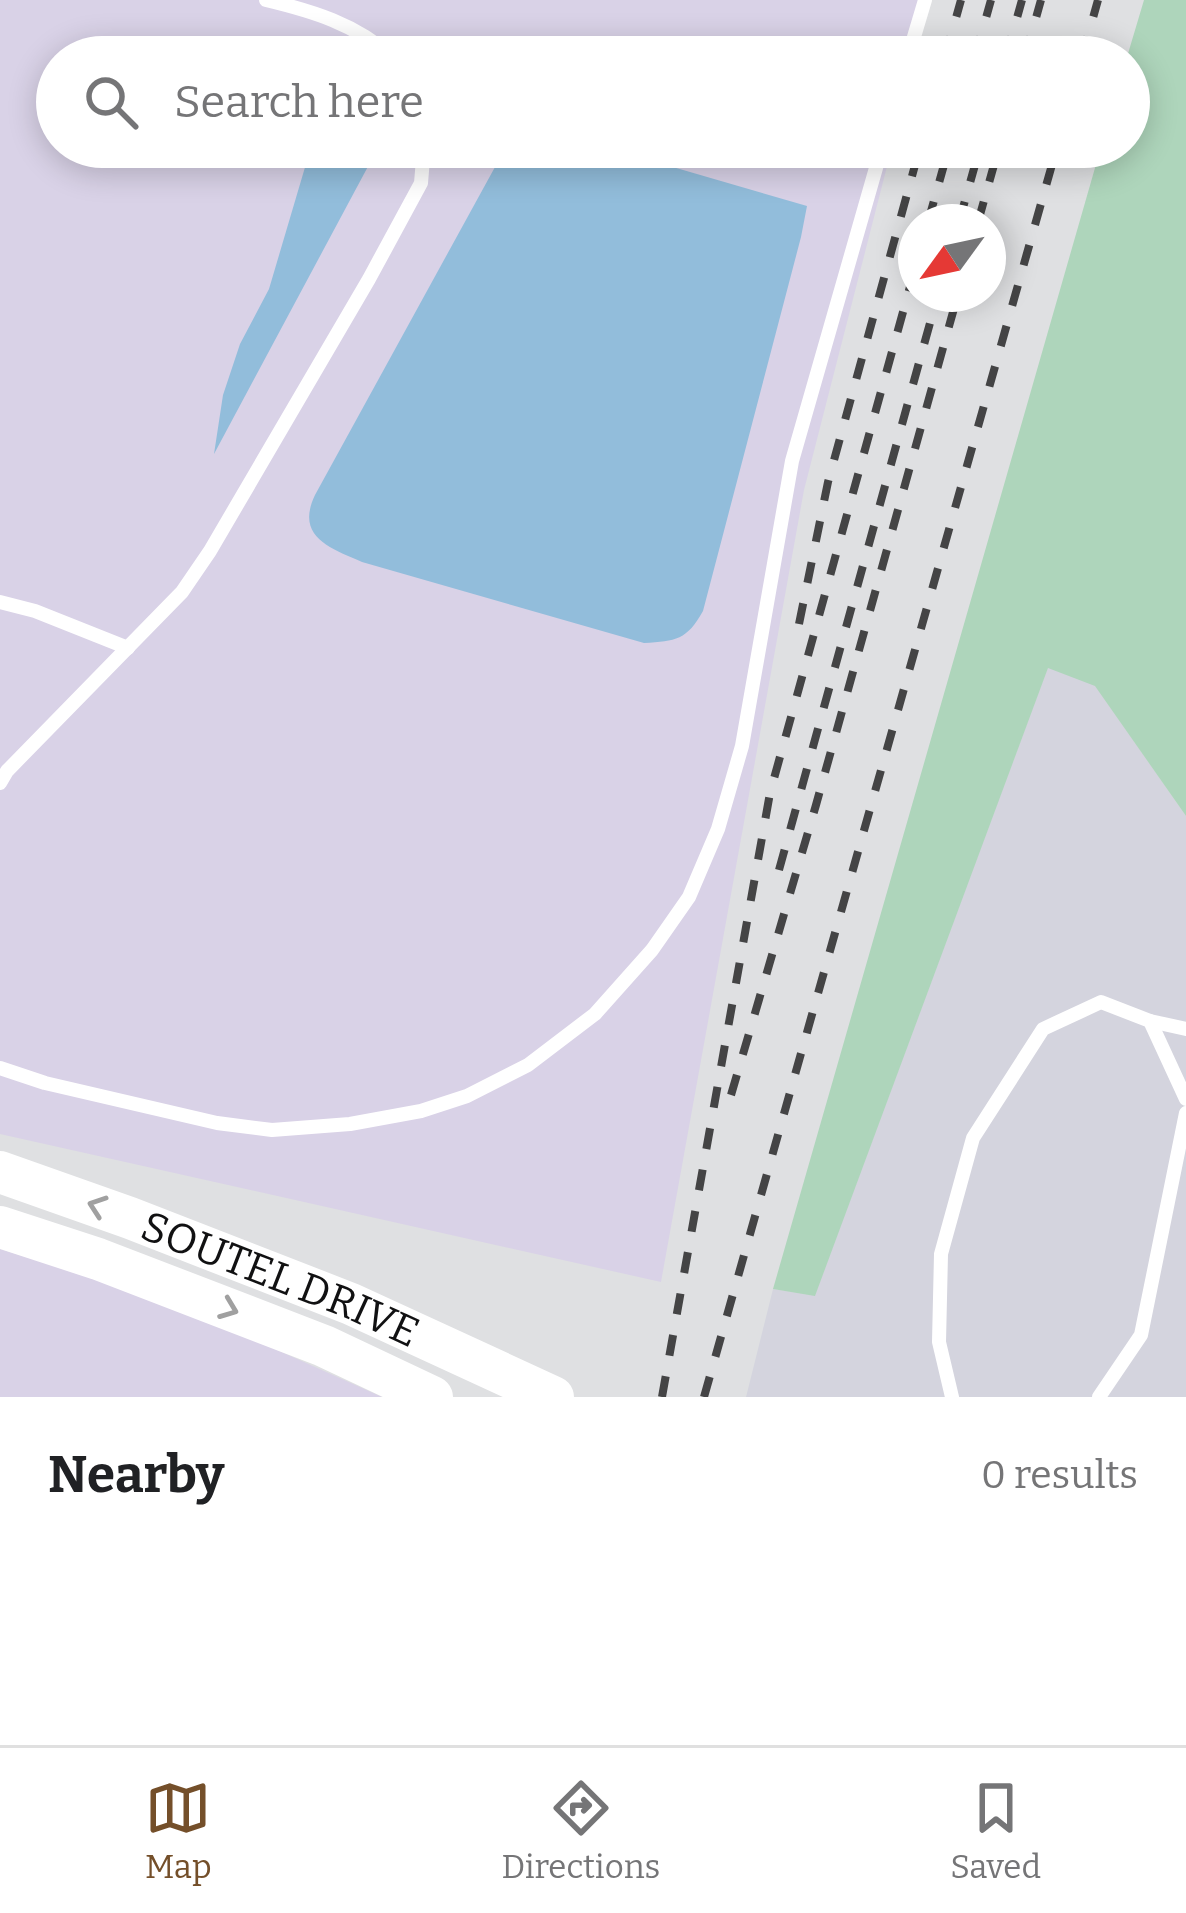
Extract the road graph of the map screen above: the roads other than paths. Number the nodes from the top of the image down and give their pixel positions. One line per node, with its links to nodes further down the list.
1 (266, 0): 3 (lane)
2 (925, 0): 4 (lane)
3 (365, 36)
4 (914, 36)
5 (422, 168): 8 (lane)
6 (877, 168): 12 (lane)
7 (0, 602): 8 (lane)
8 (128, 648): 9 (lane)
9 (0, 783)
10 (1150, 1021): 11 (lane); 13 (lane); 19 (lane)
11 (1186, 1029)
12 (0, 1068)
13 (1186, 1100)
14 (1186, 1113): 20 (lane)
15 (0, 1172): 18 (main road, SOUTEL DRIVE, one-way to 15)
16 (0, 1227): 17 (main road, SOUTEL DRIVE, one-way to 17)
17 (432, 1397)
18 (553, 1397)
19 (952, 1397)
20 (1099, 1397)

